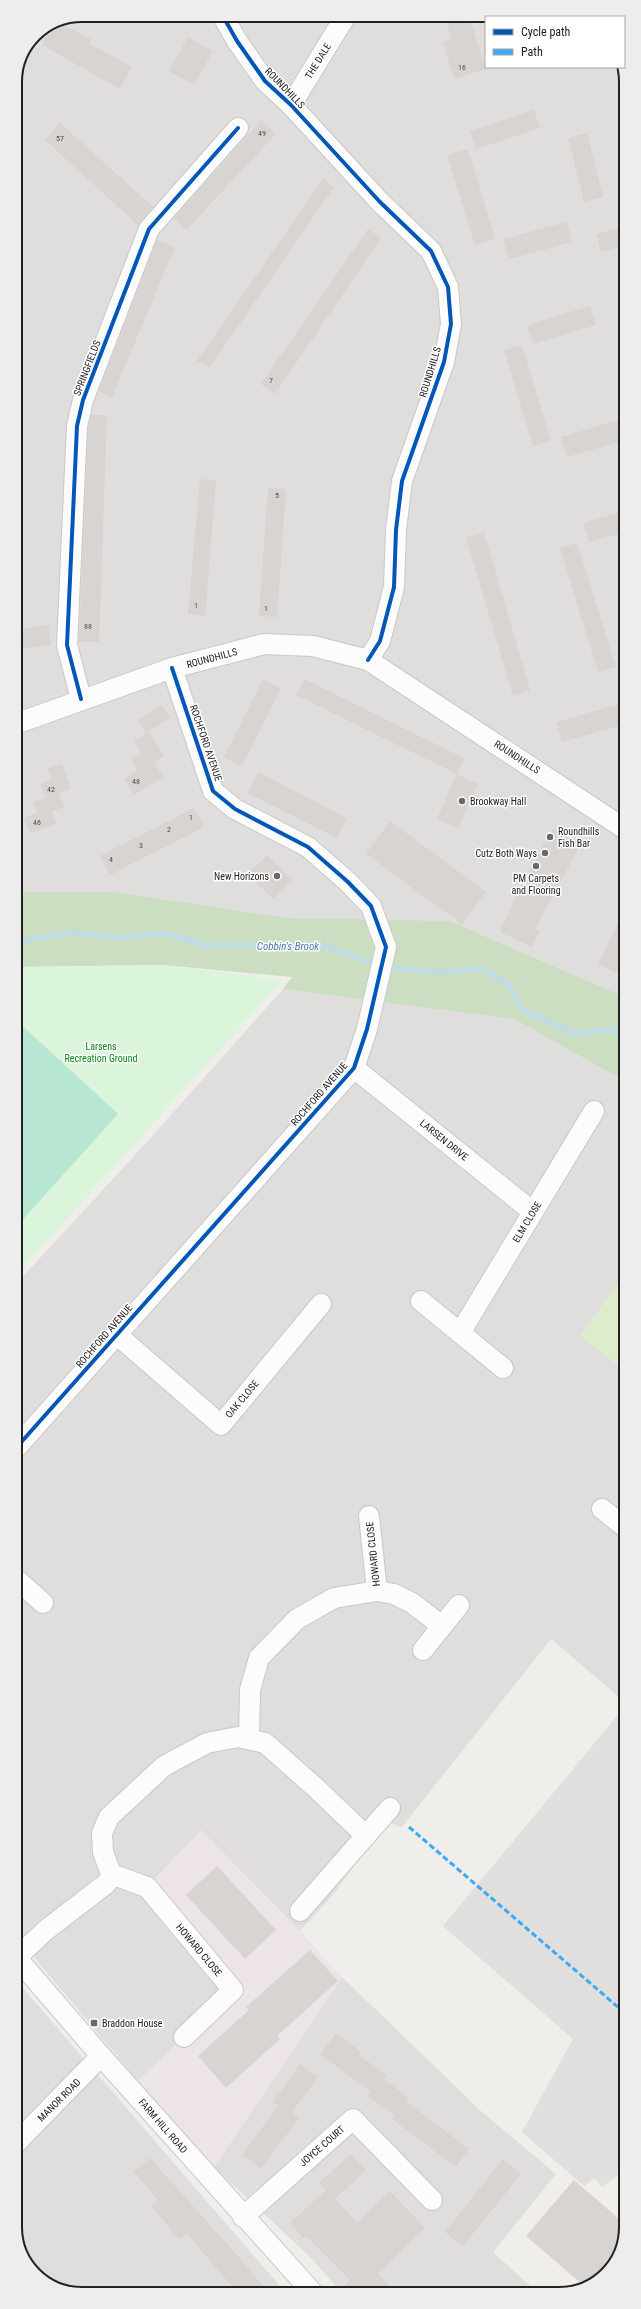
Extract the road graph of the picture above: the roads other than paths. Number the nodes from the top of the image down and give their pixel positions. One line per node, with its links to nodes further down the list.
1 (226, 22): 3 (street, ROUNDHILLS)
2 (342, 22): 3 (street, THE DALE)
3 (291, 105): 5 (street, ROUNDHILLS)
4 (238, 128): 7 (street, SPRINGFIELDS)
5 (368, 660): 6 (street, ROUNDHILLS); 9 (street, ROUNDHILLS)
6 (172, 668): 7 (street, ROUNDHILLS); 10 (street, ROCHFORD AVENUE)
7 (81, 699): 8 (street, ROUNDHILLS)
8 (22, 721)
9 (619, 825)
10 (354, 1068): 12 (street, LARSEN DRIVE); 16 (street, ROCHFORD AVENUE)
11 (594, 1111): 12 (street, ELM CLOSE)
12 (533, 1212): 15 (street, ELM CLOSE)
13 (421, 1301): 15 (street)
14 (321, 1304): 16 (street, OAK CLOSE)
15 (460, 1333): 17 (street)
16 (116, 1334): 18 (street, ROCHFORD AVENUE)
17 (503, 1368)
18 (22, 1441)
19 (602, 1509): 21 (street)
20 (369, 1516): 23 (street, HOWARD CLOSE)
21 (619, 1522)
22 (22, 1584): 24 (street)
23 (377, 1591): 26 (street, HOWARD CLOSE); 28 (street, HOWARD CLOSE)
24 (43, 1603)
25 (459, 1605): 26 (street)
26 (442, 1626): 27 (street)
27 (423, 1650)
28 (249, 1739): 30 (street); 31 (street)
29 (390, 1808): 30 (street)
30 (366, 1836): 32 (street)
31 (111, 1874): 33 (street); 35 (street, HOWARD CLOSE)
32 (300, 1911)
33 (22, 1952)
34 (22, 1964): 36 (street, FARM HILL ROAD)
35 (184, 2036)
36 (101, 2056): 37 (street, MANOR ROAD); 39 (street, FARM HILL ROAD)
37 (22, 2137)
38 (432, 2200): 39 (street, JOYCE COURT)
39 (243, 2217): 40 (street, FARM HILL ROAD)
40 (307, 2287)

